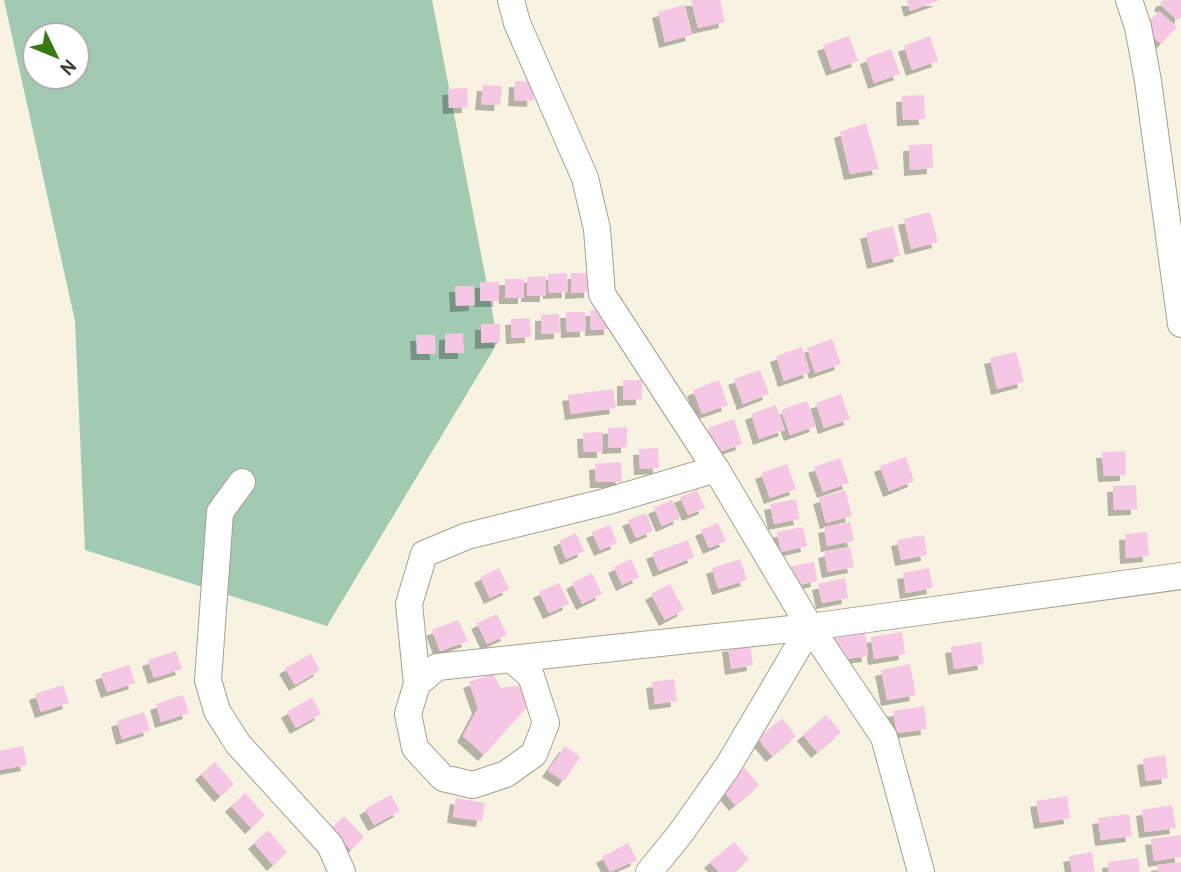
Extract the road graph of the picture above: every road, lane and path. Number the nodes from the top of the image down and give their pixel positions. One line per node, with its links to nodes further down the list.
1 (512, 0): 4 (street)
2 (1129, 0): 3 (street)
3 (1181, 324)
4 (716, 468): 7 (street); 9 (street)
5 (242, 482): 10 (street)
6 (1181, 576): 7 (street)
7 (810, 627): 8 (street); 11 (street); 12 (street)
8 (511, 659): 9 (street); 9 (street)
9 (417, 684)
10 (342, 872)
11 (649, 872)
12 (921, 872)

